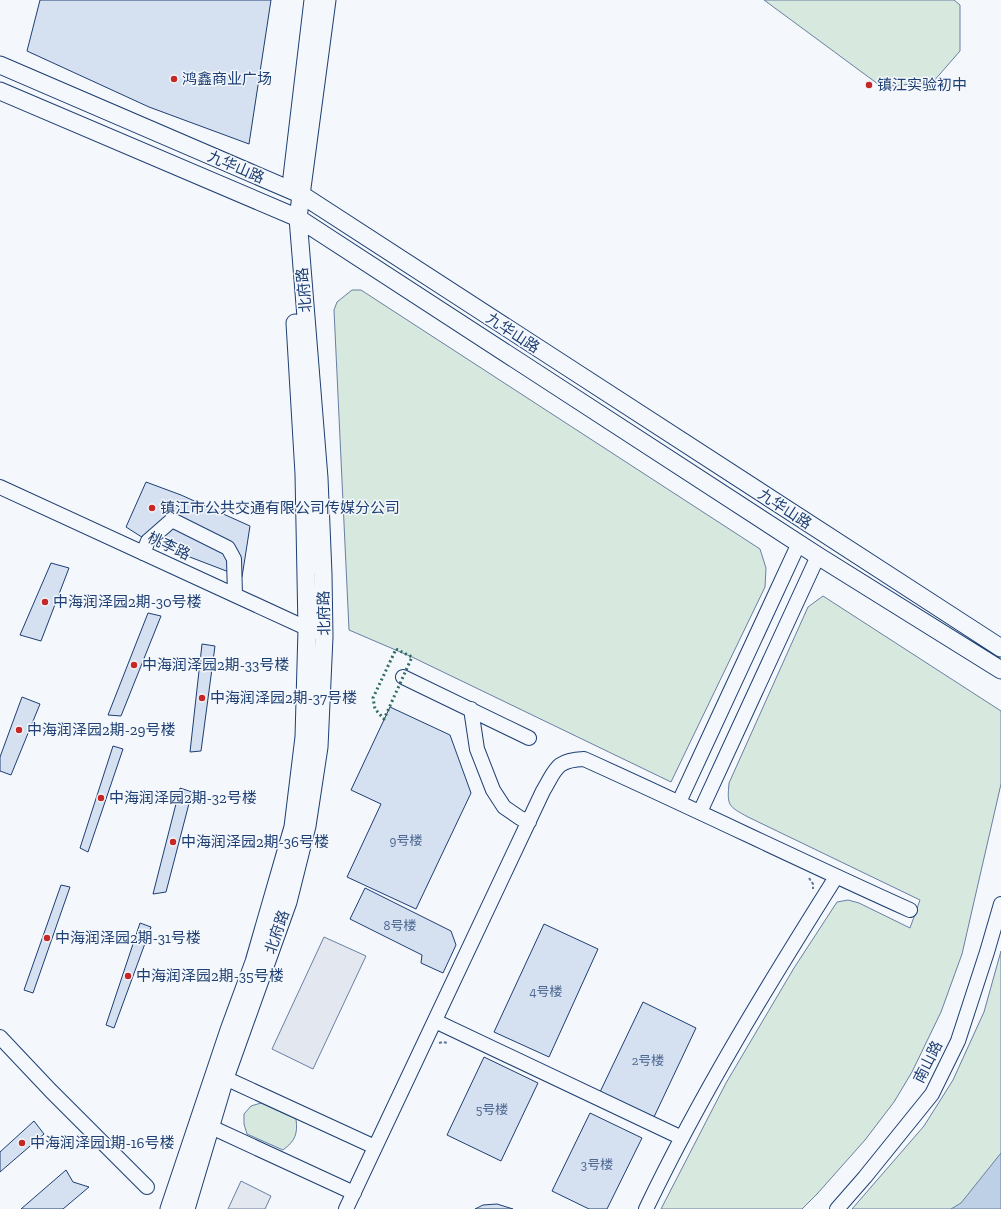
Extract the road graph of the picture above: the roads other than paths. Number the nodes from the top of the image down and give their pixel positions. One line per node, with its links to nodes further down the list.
1 (312, 0): 5 (main road, 北府路)
2 (327, 0): 5 (main road, 北府路)
3 (0, 65): 5 (main road, 九华山路)
4 (0, 91): 6 (main road, 九华山路)
5 (296, 193): 6 (main road, 北府路); 14 (main road, 九华山路)
6 (293, 216): 8 (main road, 九华山路); 12 (main road, 北府路); 13 (main road, 北府路)
7 (0, 487): 9 (street, 桃李路)
8 (799, 543): 10 (main road, 九华山路); 19 (street)
9 (143, 552): 11 (street, 桃李路); 11 (street)
10 (818, 556): 15 (main road, 九华山路); 20 (street)
11 (235, 595): 12 (street, 桃李路)
12 (307, 629): 13 (street, 桃李路); 33 (main road, 北府路)
13 (324, 637): 27 (main road, 北府路)
14 (1001, 648)
15 (1001, 670)
16 (403, 677): 17 (street)
17 (471, 709): 18 (street); 21 (street)
18 (529, 738)
19 (679, 802): 20 (street); 21 (street)
20 (700, 812): 22 (street)
21 (529, 822): 25 (street)
22 (836, 877): 24 (street); 29 (street)
23 (1001, 904): 37 (street, 南山路)
24 (910, 910)
25 (434, 1021): 29 (street); 30 (street)
26 (0, 1037): 31 (street)
27 (225, 1078): 28 (main road, 北府路); 30 (street)
28 (211, 1127): 32 (street); 34 (main road, 北府路)
29 (682, 1138): 36 (street)
30 (375, 1147): 32 (street)
31 (147, 1187)
32 (354, 1193): 35 (street)
33 (169, 1209)
34 (186, 1209)
35 (346, 1209)
36 (646, 1209)
37 (837, 1209)

